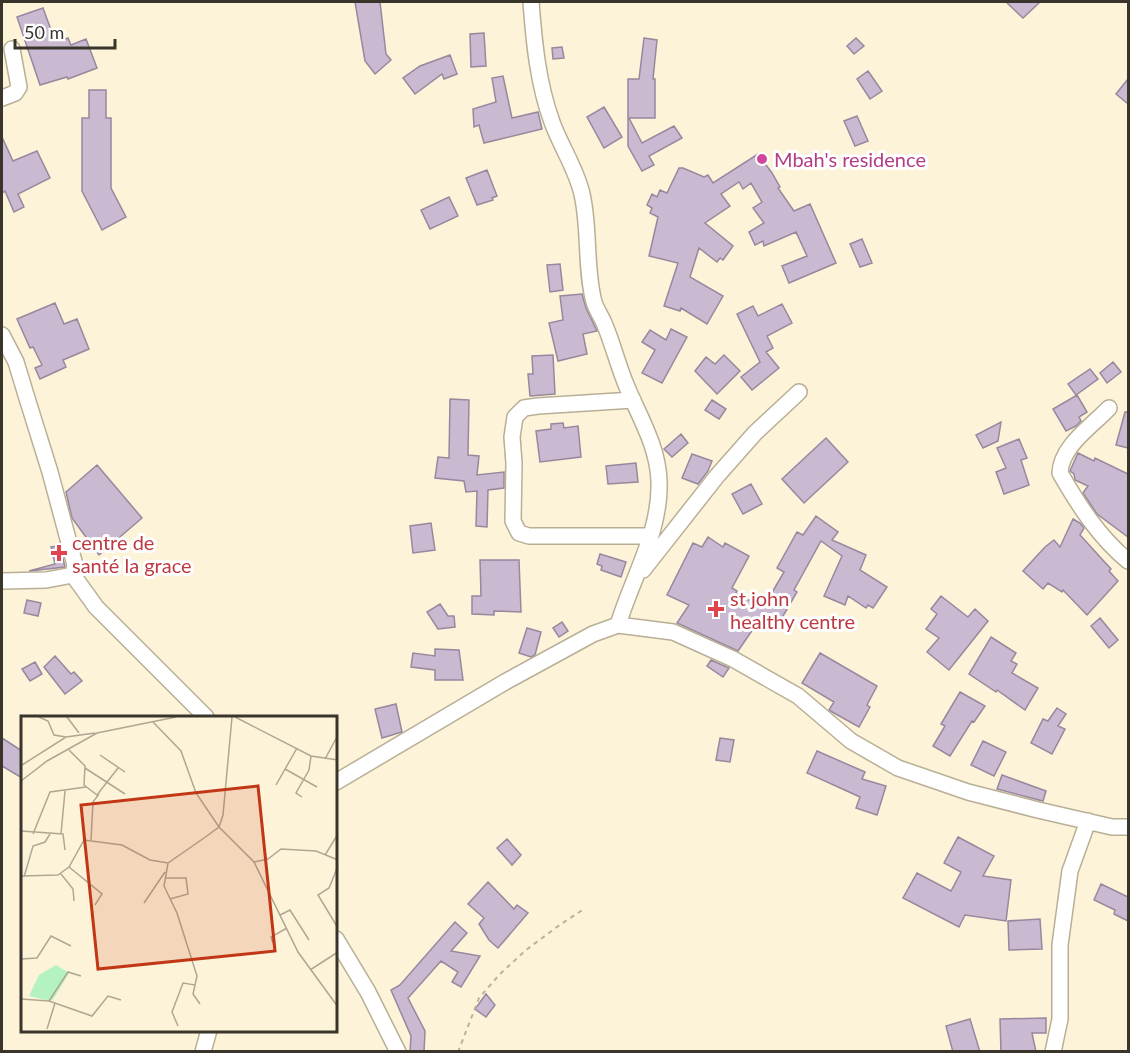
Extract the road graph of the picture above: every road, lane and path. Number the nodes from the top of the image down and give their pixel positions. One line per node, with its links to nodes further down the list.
1 (531, 2): 6 (street)
2 (12, 49): 3 (street)
3 (2, 98)
4 (2, 334): 10 (street)
5 (799, 392): 11 (street)
6 (633, 400): 8 (street); 8 (street)
7 (1109, 408): 9 (street)
8 (650, 536): 11 (street)
9 (1128, 561)
10 (73, 575): 12 (street); 14 (street)
11 (637, 578): 13 (street)
12 (2, 581)
13 (618, 625): 15 (street); 16 (street)
14 (205, 716)
15 (338, 781)
16 (1088, 821): 17 (street); 24 (street)
17 (1128, 827)
18 (584, 909): 23 (path)
19 (338, 942): 22 (street)
20 (208, 1032): 21 (street)
21 (203, 1052)
22 (398, 1052)
23 (458, 1052)
24 (1053, 1052)

